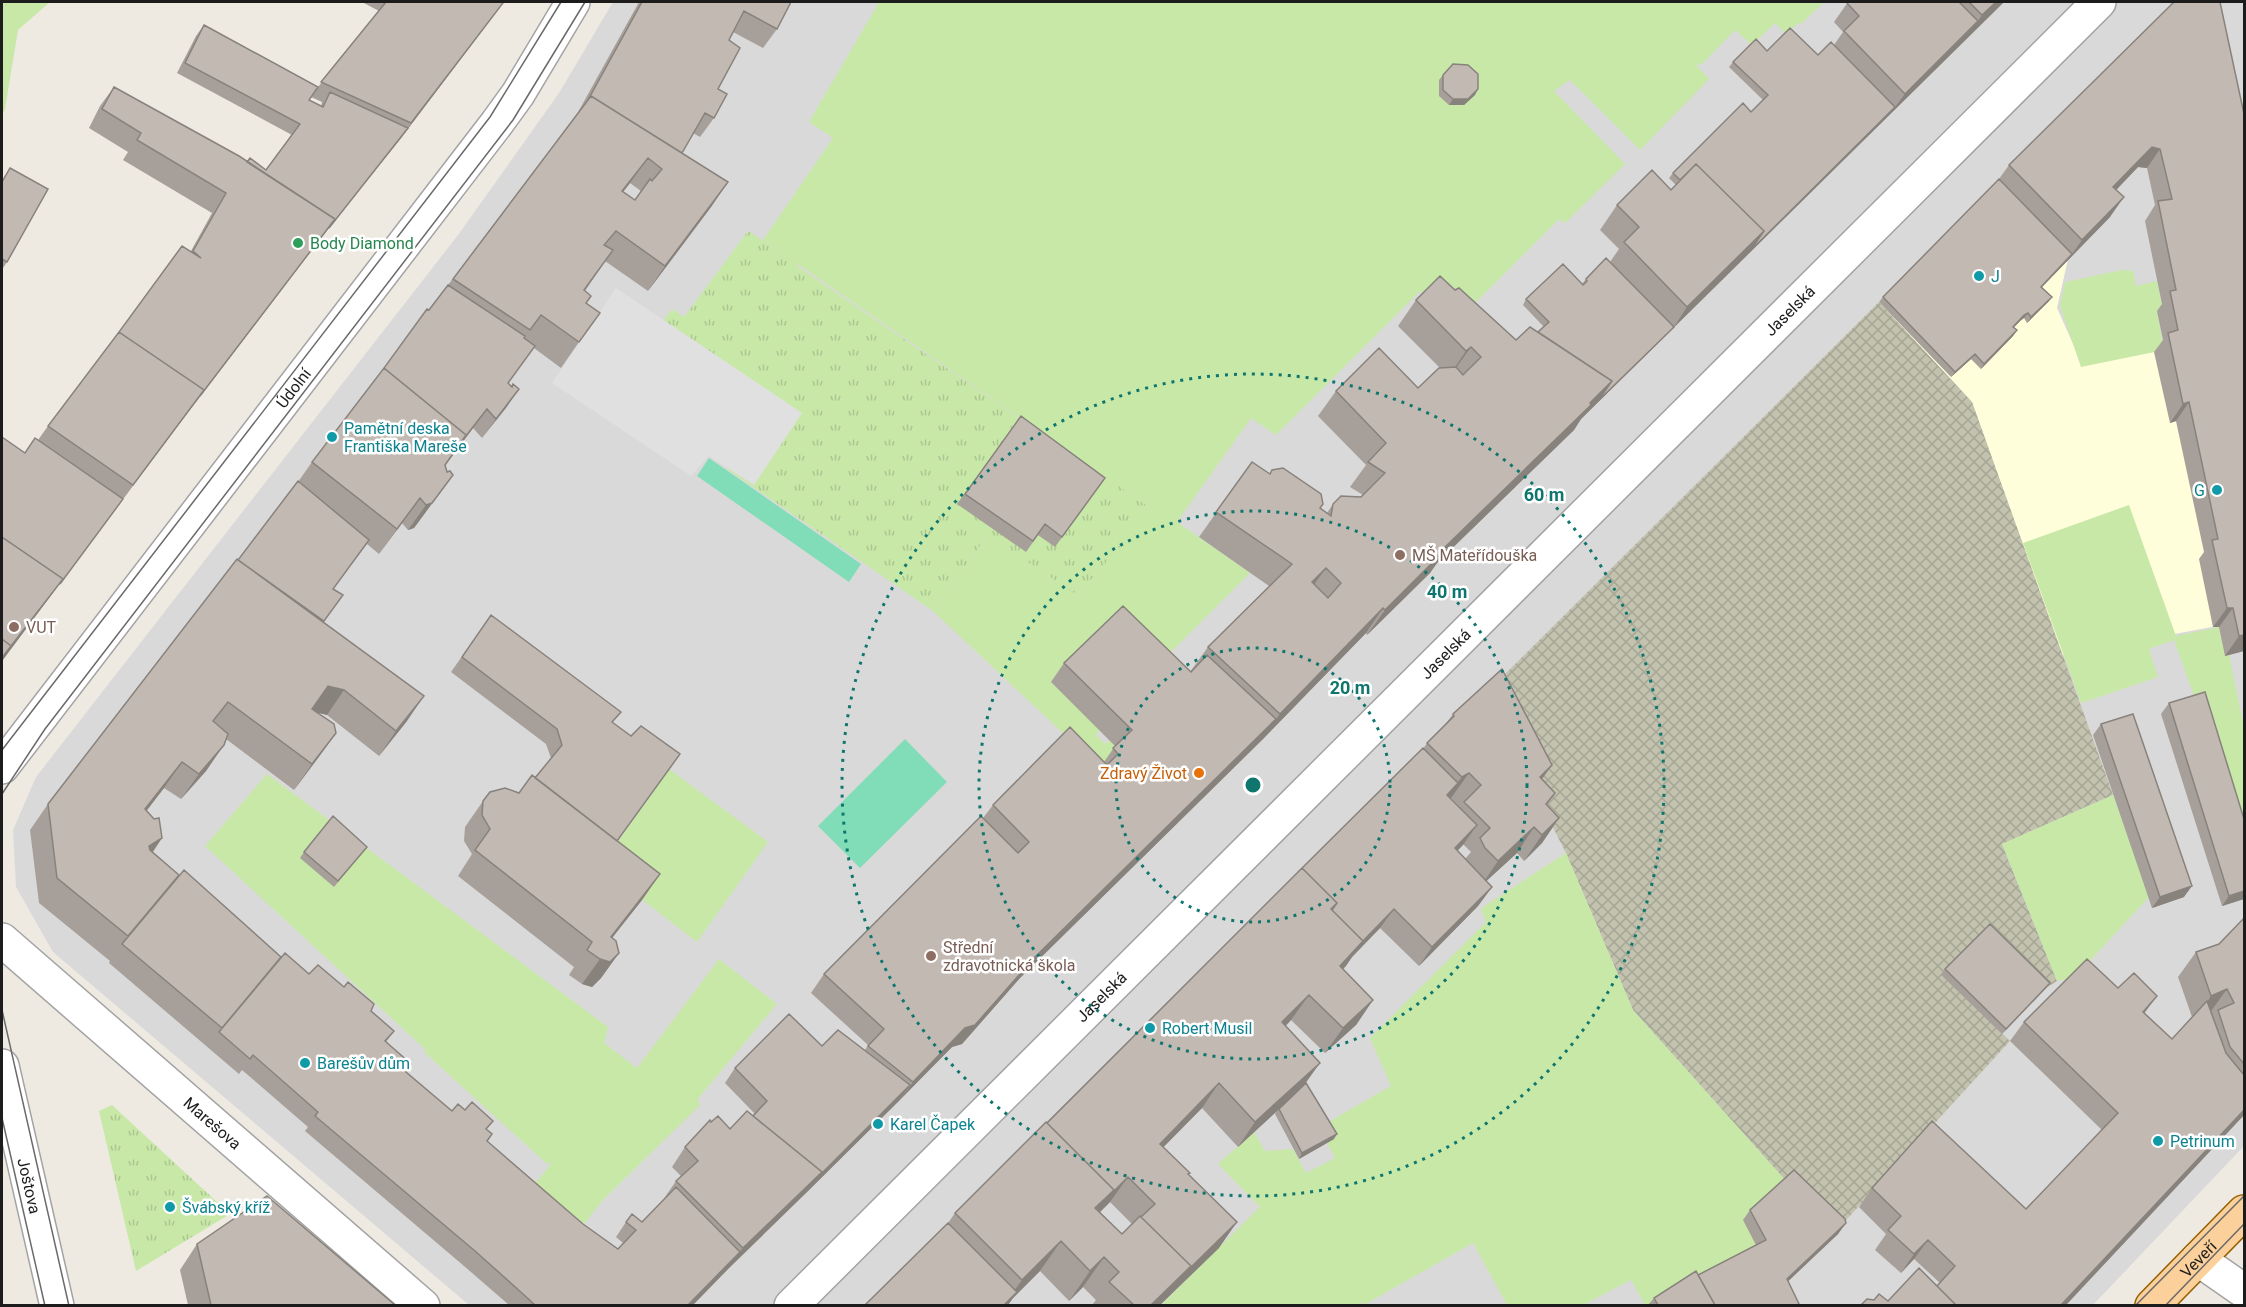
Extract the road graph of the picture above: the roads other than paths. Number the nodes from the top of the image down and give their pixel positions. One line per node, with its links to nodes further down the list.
1 (573, 2): 3 (street, Údolní)
2 (2099, 2): 11 (street, Jaselská)
3 (2, 767)
4 (2, 940): 10 (street, Marešova)
5 (2, 1066): 9 (street, Joštova)
6 (2244, 1212): 7 (main road, Veveří)
7 (2198, 1259): 8 (street); 12 (main road, Veveří)
8 (2244, 1292)
9 (57, 1305)
10 (423, 1305)
11 (791, 1305)
12 (2152, 1305)

